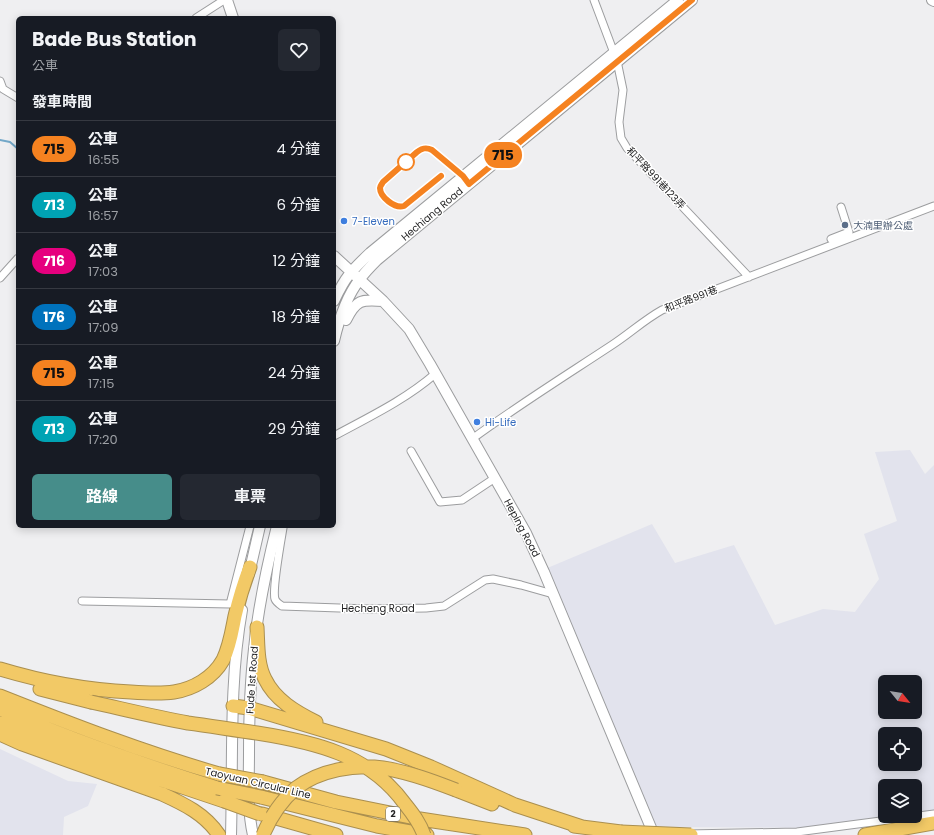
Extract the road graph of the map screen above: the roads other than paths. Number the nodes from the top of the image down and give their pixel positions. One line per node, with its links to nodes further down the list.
1 (224, 0): 6 (street)
2 (227, 0): 7 (street)
3 (594, 0): 8 (street, 和平路991巷123弄)
4 (678, 0): 8 (street, Hechiang Road)
5 (692, 0): 8 (street, Hechiang Road)
6 (199, 16)
7 (232, 16)
8 (615, 57): 16 (street, Hechiang Road); 17 (street, 和平路991巷123弄); 19 (street, Hechiang Road)
9 (0, 81): 10 (street)
10 (16, 97)
11 (934, 206): 17 (street, 和平路991巷)
12 (841, 207): 13 (street)
13 (831, 239)
14 (336, 258): 16 (street, Heping Road)
15 (16, 260): 18 (street)
16 (350, 271): 19 (street, Heping Road); 20 (street)
17 (749, 277): 26 (street, 和平路991巷)
18 (0, 278)
19 (360, 279): 21 (street, Heping Road); 22 (street)
20 (336, 297)
21 (383, 301): 23 (street); 24 (street, Heping Road)
22 (336, 333)
23 (336, 345)
24 (435, 374): 25 (street); 26 (street, Heping Road)
25 (336, 435)
26 (472, 439): 28 (street, Heping Road)
27 (411, 451): 28 (street)
28 (495, 478): 34 (street, Heping Road)
29 (249, 528): 35 (street)
30 (260, 528): 33 (street, Fude 1st Road)
31 (279, 528): 36 (street, Fude 1st Road)
32 (280, 528): 34 (street, Hecheng Road)
33 (250, 567): 37 (highway); 40 (street, Fude 1st Road)
34 (553, 594): 56 (street, Heping Road)
35 (82, 601)
36 (257, 627): 41 (street, Fude 1st Road); 45 (highway)
37 (0, 669)
38 (0, 675): 54 (highway, bridge)
39 (0, 696): 55 (highway, Taoyuan Circular Line / 2, bridge)
40 (233, 706): 41 (highway); 50 (street, Fude 1st Road)
41 (249, 708): 45 (highway); 51 (street, Fude 1st Road)
42 (0, 709): 54 (highway, Taoyuan Circular Line / 2, bridge)
43 (0, 723): 53 (highway, bridge)
44 (0, 734): 49 (highway)
45 (352, 738): 48 (highway)
46 (934, 814): 56 (street)
47 (934, 823): 58 (highway)
48 (582, 828): 52 (highway, bridge); 57 (highway, bridge)
49 (219, 835)
50 (231, 835)
51 (252, 835)
52 (263, 835)
53 (336, 835)
54 (425, 835)
55 (525, 835)
56 (653, 835)
57 (691, 835)
58 (865, 835)

